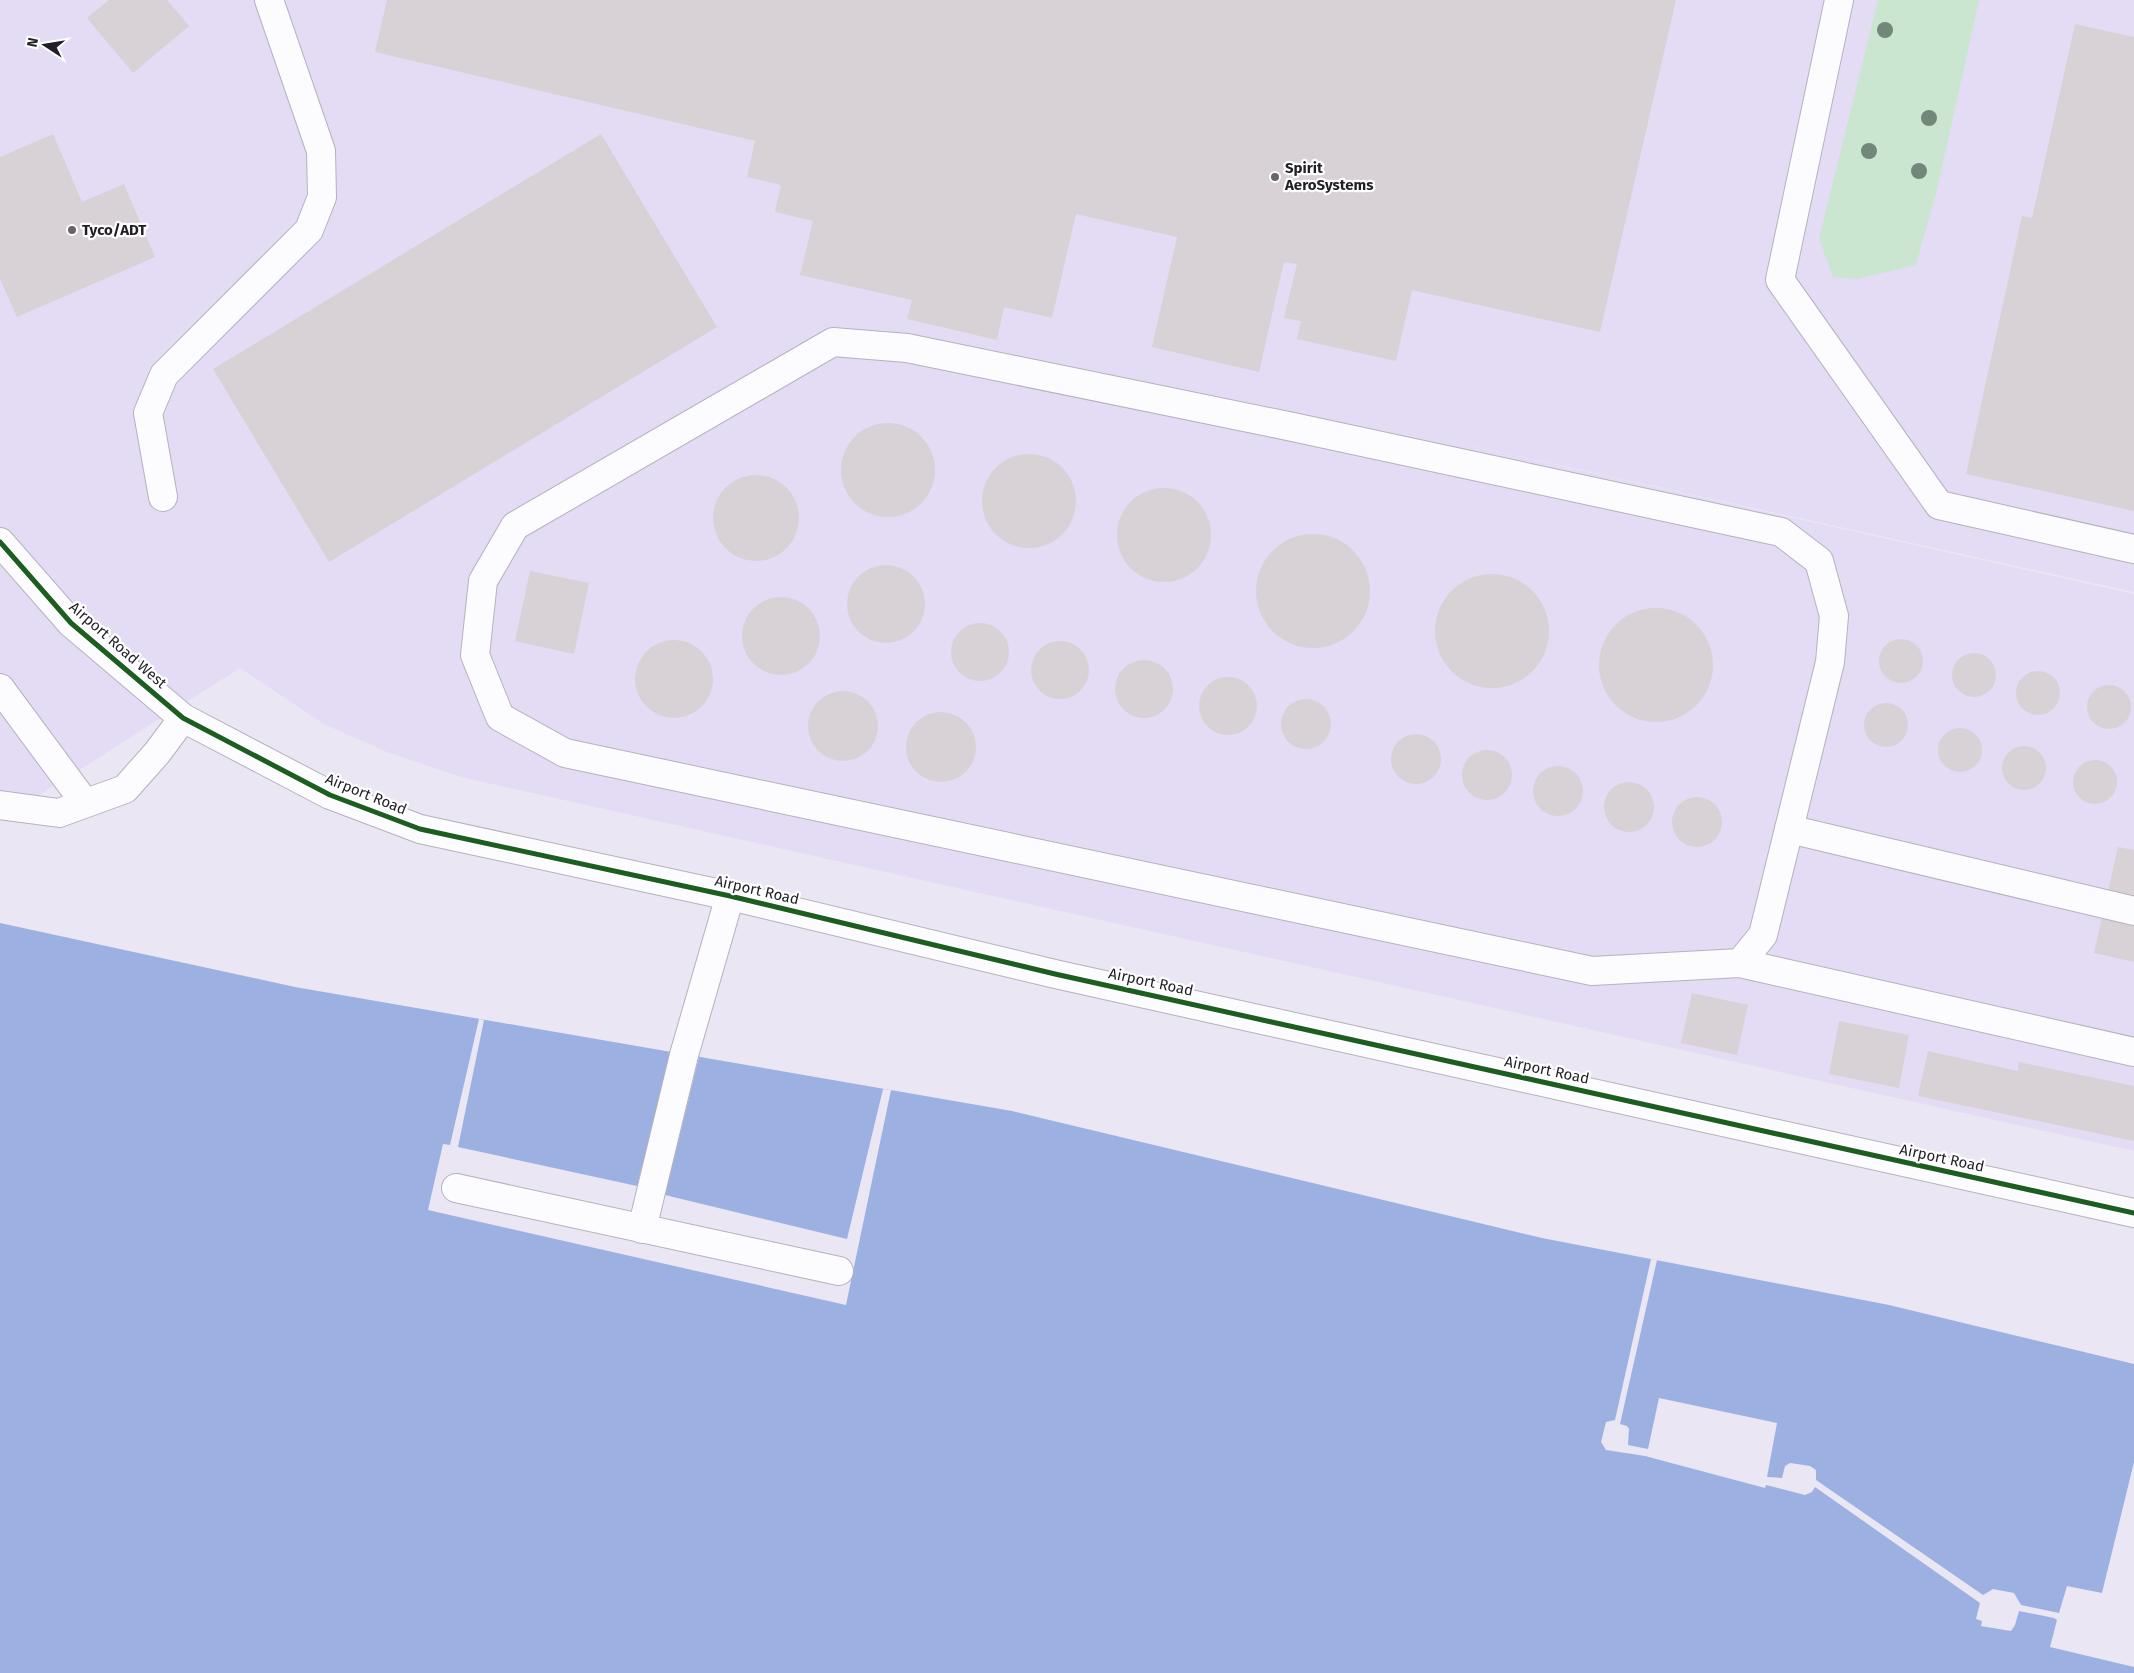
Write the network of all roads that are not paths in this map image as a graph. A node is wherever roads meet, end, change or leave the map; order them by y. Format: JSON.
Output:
{"nodes":[{"id":1,"x":270,"y":0,"type":"edge"},
{"id":2,"x":1839,"y":0,"type":"edge"},
{"id":3,"x":163,"y":496,"type":"dead end"},
{"id":4,"x":0,"y":542,"type":"edge"},
{"id":5,"x":2134,"y":549,"type":"edge"},
{"id":6,"x":0,"y":688,"type":"edge"},
{"id":7,"x":183,"y":718,"type":"junction"},
{"id":8,"x":85,"y":803,"type":"junction"},
{"id":9,"x":0,"y":805,"type":"edge"},
{"id":10,"x":1789,"y":828,"type":"junction"},
{"id":11,"x":730,"y":896,"type":"junction"},
{"id":12,"x":2134,"y":911,"type":"edge"},
{"id":13,"x":1740,"y":963,"type":"junction"},
{"id":14,"x":2134,"y":1052,"type":"edge"},
{"id":15,"x":456,"y":1188,"type":"dead end"},
{"id":16,"x":2134,"y":1213,"type":"edge"},
{"id":17,"x":642,"y":1228,"type":"junction"},
{"id":18,"x":839,"y":1271,"type":"dead end"}],
"edges":[{"from":1,"to":3,"type":"street"},
{"from":2,"to":5,"type":"street"},
{"from":4,"to":7,"type":"street","name":"Airport Road West"},
{"from":6,"to":8,"type":"street"},
{"from":7,"to":8,"type":"street"},
{"from":7,"to":11,"type":"street","name":"Airport Road"},
{"from":8,"to":9,"type":"street"},
{"from":10,"to":12,"type":"street"},
{"from":10,"to":13,"type":"street"},
{"from":10,"to":13,"type":"street"},
{"from":11,"to":16,"type":"street","name":"Airport Road"},
{"from":11,"to":17,"type":"street"},
{"from":13,"to":14,"type":"street"},
{"from":15,"to":17,"type":"street"},
{"from":17,"to":18,"type":"street"}]}
